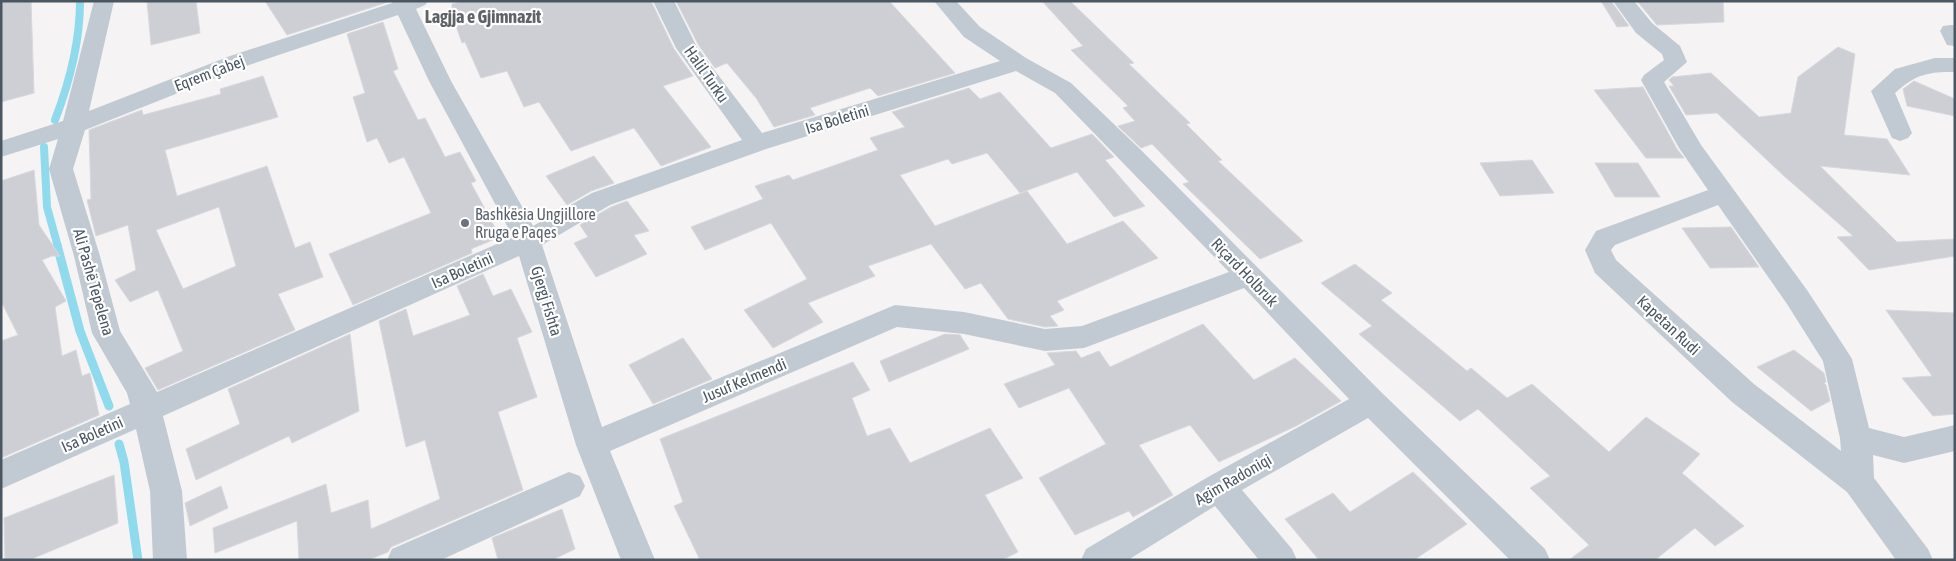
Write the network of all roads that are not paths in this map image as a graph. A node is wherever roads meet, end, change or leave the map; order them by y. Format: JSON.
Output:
{"nodes":[{"id":1,"x":104,"y":1,"type":"edge"},
{"id":2,"x":663,"y":1,"type":"edge"},
{"id":3,"x":944,"y":1,"type":"edge"},
{"id":4,"x":1623,"y":1,"type":"edge"},
{"id":5,"x":408,"y":3,"type":"edge"},
{"id":6,"x":1018,"y":63,"type":"junction"},
{"id":7,"x":1955,"y":65,"type":"edge"},
{"id":8,"x":74,"y":126,"type":"junction"},
{"id":9,"x":1900,"y":133,"type":"dead end"},
{"id":10,"x":757,"y":143,"type":"junction"},
{"id":11,"x":1,"y":149,"type":"edge"},
{"id":12,"x":1724,"y":193,"type":"junction"},
{"id":13,"x":528,"y":241,"type":"junction"},
{"id":14,"x":1248,"y":276,"type":"junction"},
{"id":15,"x":1371,"y":402,"type":"junction"},
{"id":16,"x":145,"y":411,"type":"junction"},
{"id":17,"x":1856,"y":438,"type":"junction"},
{"id":18,"x":1955,"y":438,"type":"edge"},
{"id":19,"x":592,"y":445,"type":"junction"},
{"id":20,"x":1,"y":475,"type":"edge"},
{"id":21,"x":1858,"y":482,"type":"junction"},
{"id":22,"x":570,"y":486,"type":"dead end"},
{"id":23,"x":1219,"y":487,"type":"junction"},
{"id":24,"x":170,"y":560,"type":"edge"},
{"id":25,"x":404,"y":560,"type":"edge"},
{"id":26,"x":638,"y":560,"type":"edge"},
{"id":27,"x":1098,"y":560,"type":"edge"},
{"id":28,"x":1280,"y":560,"type":"edge"},
{"id":29,"x":1532,"y":560,"type":"edge"},
{"id":30,"x":1916,"y":560,"type":"edge"}],
"edges":[{"from":1,"to":8,"type":"street","name":"Ali Pashë Tepelena"},
{"from":2,"to":10,"type":"street","name":"Halil Turku"},
{"from":3,"to":6,"type":"street","name":"Riçard Holbruk"},
{"from":4,"to":12,"type":"street"},
{"from":5,"to":8,"type":"street","name":"Eqrem Çabej"},
{"from":5,"to":13,"type":"street","name":"Gjergj Fishta"},
{"from":6,"to":10,"type":"street","name":"Isa Boletini"},
{"from":6,"to":14,"type":"street","name":"Riçard Holbruk"},
{"from":7,"to":9,"type":"street"},
{"from":8,"to":11,"type":"street","name":"Eqrem Çabej"},
{"from":8,"to":16,"type":"street","name":"Ali Pashë Tepelena"},
{"from":10,"to":13,"type":"street","name":"Isa Boletini"},
{"from":12,"to":17,"type":"street"},
{"from":12,"to":21,"type":"street","name":"Kapetan Rudi"},
{"from":13,"to":16,"type":"street","name":"Isa Boletini"},
{"from":13,"to":19,"type":"street","name":"Gjergj Fishta"},
{"from":14,"to":15,"type":"street","name":"Riçard Holbruk"},
{"from":14,"to":19,"type":"street","name":"Jusuf Kelmendi"},
{"from":15,"to":23,"type":"street","name":"Agim Radoniqi"},
{"from":15,"to":29,"type":"street","name":"Riçard Holbruk"},
{"from":16,"to":20,"type":"street","name":"Isa Boletini"},
{"from":16,"to":24,"type":"street","name":"Ali Pashë Tepelena"},
{"from":17,"to":18,"type":"street"},
{"from":17,"to":21,"type":"street"},
{"from":19,"to":26,"type":"street","name":"Gjergj Fishta"},
{"from":21,"to":30,"type":"street","name":"Kapetan Rudi"},
{"from":22,"to":25,"type":"street"},
{"from":23,"to":27,"type":"street","name":"Agim Radoniqi"},
{"from":23,"to":28,"type":"street"}]}
